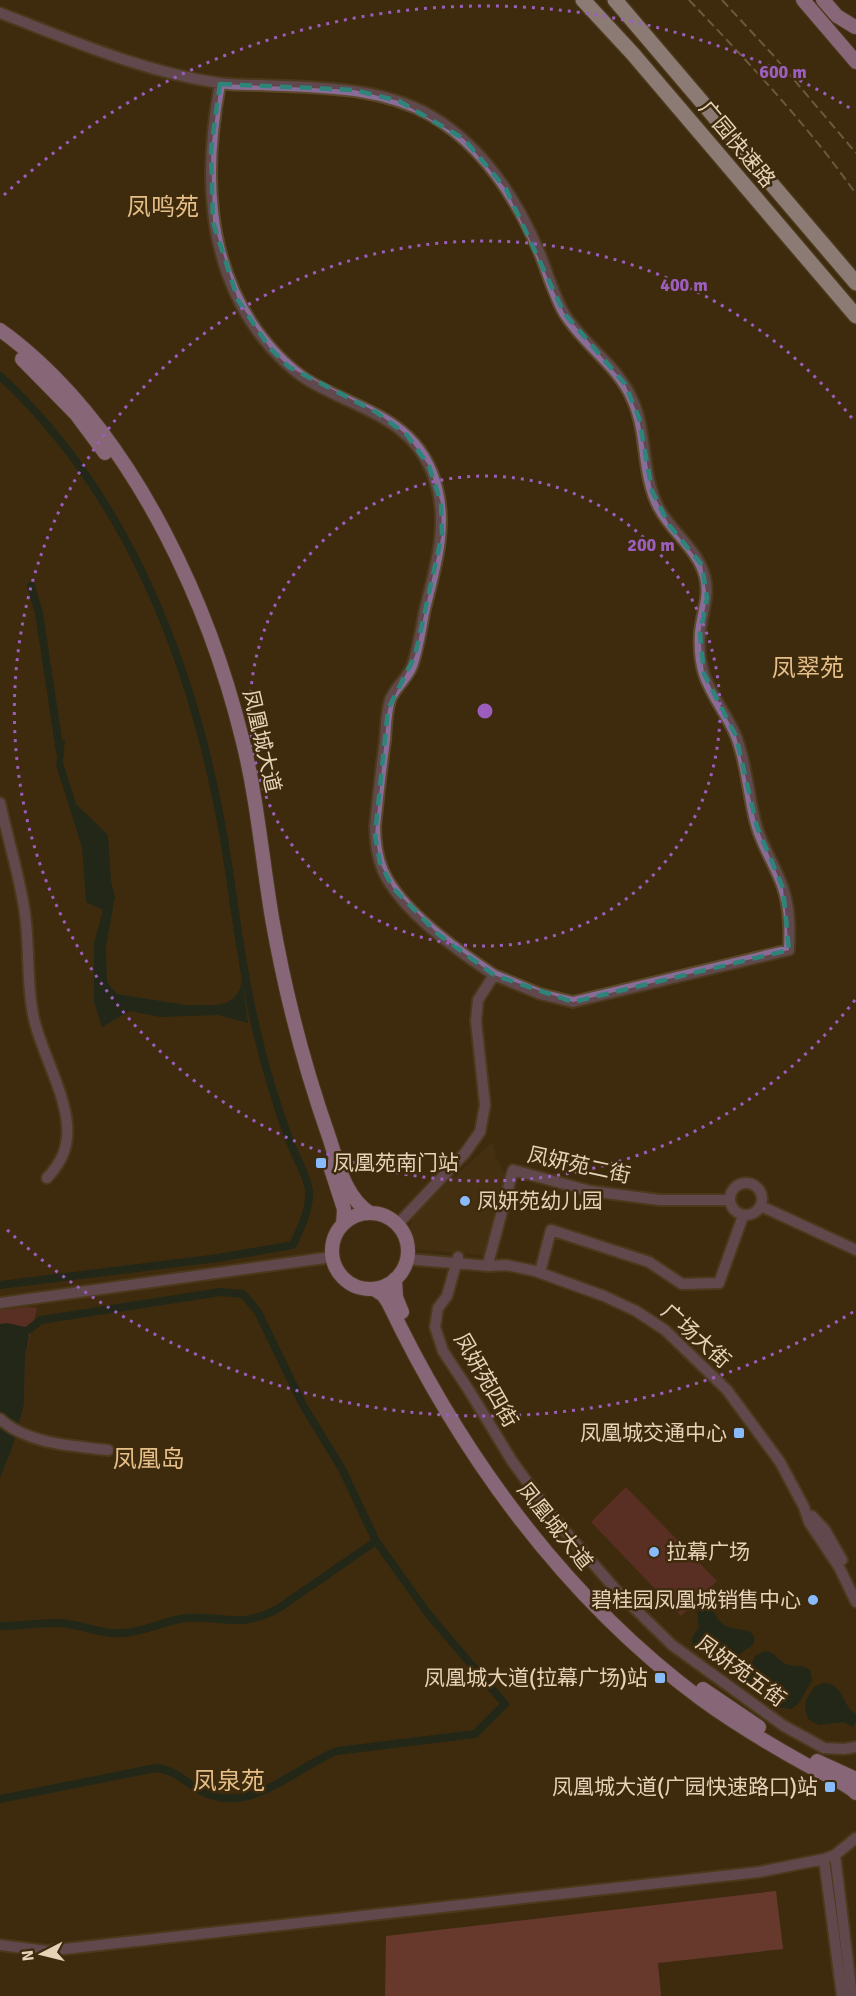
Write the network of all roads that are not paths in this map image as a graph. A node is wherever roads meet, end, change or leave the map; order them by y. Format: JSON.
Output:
{"nodes":[{"id":1,"x":583,"y":0,"type":"edge"},
{"id":2,"x":615,"y":0,"type":"edge"},
{"id":3,"x":823,"y":0,"type":"edge"},
{"id":4,"x":834,"y":0,"type":"edge"},
{"id":5,"x":808,"y":3,"type":"edge"},
{"id":6,"x":0,"y":13,"type":"edge"},
{"id":7,"x":856,"y":27,"type":"edge"},
{"id":8,"x":856,"y":62,"type":"edge"},
{"id":9,"x":220,"y":84,"type":"junction"},
{"id":10,"x":856,"y":283,"type":"edge"},
{"id":11,"x":856,"y":316,"type":"edge"},
{"id":12,"x":0,"y":330,"type":"edge"},
{"id":13,"x":0,"y":340,"type":"edge"},
{"id":14,"x":0,"y":803,"type":"edge"},
{"id":15,"x":494,"y":975,"type":"junction"},
{"id":16,"x":47,"y":1178,"type":"dead end"},
{"id":17,"x":730,"y":1200,"type":"junction"},
{"id":18,"x":761,"y":1206,"type":"junction"},
{"id":19,"x":370,"y":1213,"type":"junction"},
{"id":20,"x":743,"y":1216,"type":"junction"},
{"id":21,"x":343,"y":1224,"type":"junction"},
{"id":22,"x":398,"y":1225,"type":"junction"},
{"id":23,"x":856,"y":1250,"type":"edge"},
{"id":24,"x":407,"y":1256,"type":"junction"},
{"id":25,"x":332,"y":1257,"type":"junction"},
{"id":26,"x":457,"y":1260,"type":"junction"},
{"id":27,"x":489,"y":1260,"type":"junction"},
{"id":28,"x":506,"y":1265,"type":"junction"},
{"id":29,"x":540,"y":1272,"type":"junction"},
{"id":30,"x":396,"y":1279,"type":"junction"},
{"id":31,"x":374,"y":1289,"type":"junction"},
{"id":32,"x":0,"y":1303,"type":"edge"},
{"id":33,"x":0,"y":1419,"type":"edge"},
{"id":34,"x":108,"y":1450,"type":"dead end"},
{"id":35,"x":804,"y":1507,"type":"junction"},
{"id":36,"x":550,"y":1512,"type":"joint"},
{"id":37,"x":856,"y":1586,"type":"edge"},
{"id":38,"x":856,"y":1602,"type":"edge"},
{"id":39,"x":856,"y":1747,"type":"edge"},
{"id":40,"x":856,"y":1779,"type":"edge"},
{"id":41,"x":856,"y":1793,"type":"edge"},
{"id":42,"x":856,"y":1838,"type":"edge"},
{"id":43,"x":829,"y":1857,"type":"junction"},
{"id":44,"x":0,"y":1945,"type":"edge"},
{"id":45,"x":842,"y":1996,"type":"edge"},
{"id":46,"x":852,"y":1996,"type":"edge"}],
"edges":[{"from":1,"to":11,"type":"highway","name":"广园快速路"},
{"from":2,"to":10,"type":"highway","name":"广园快速路"},
{"from":3,"to":7,"type":"main road"},
{"from":4,"to":7,"type":"main road"},
{"from":5,"to":8,"type":"main road"},
{"from":6,"to":9,"type":"street"},
{"from":9,"to":15,"type":"street"},
{"from":9,"to":15,"type":"street"},
{"from":12,"to":19,"type":"main road","name":"凤凰城大道"},
{"from":13,"to":21,"type":"main road","name":"凤凰城大道"},
{"from":14,"to":16,"type":"street"},
{"from":15,"to":22,"type":"street"},
{"from":17,"to":18,"type":"street"},
{"from":17,"to":20,"type":"street"},
{"from":17,"to":27,"type":"street","name":"凤妍苑二街"},
{"from":18,"to":20,"type":"street"},
{"from":18,"to":23,"type":"street"},
{"from":19,"to":21,"type":"main road"},
{"from":19,"to":22,"type":"main road"},
{"from":20,"to":29,"type":"street"},
{"from":21,"to":25,"type":"main road"},
{"from":22,"to":24,"type":"main road"},
{"from":24,"to":26,"type":"street","name":"广场大街"},
{"from":24,"to":30,"type":"main road"},
{"from":25,"to":31,"type":"main road"},
{"from":25,"to":32,"type":"street"},
{"from":26,"to":27,"type":"street","name":"广场大街"},
{"from":26,"to":28,"type":"street","name":"广场大街"},
{"from":26,"to":36,"type":"street","name":"凤妍苑四街"},
{"from":27,"to":28,"type":"street","name":"广场大街"},
{"from":28,"to":29,"type":"street","name":"广场大街"},
{"from":29,"to":35,"type":"street","name":"广场大街"},
{"from":30,"to":31,"type":"main road"},
{"from":30,"to":40,"type":"main road","name":"凤凰城大道"},
{"from":31,"to":41,"type":"main road","name":"凤凰城大道"},
{"from":33,"to":34,"type":"street"},
{"from":35,"to":37,"type":"street","name":"广场大街"},
{"from":35,"to":38,"type":"street","name":"广场大街"},
{"from":36,"to":39,"type":"street","name":"凤妍苑五街"},
{"from":42,"to":43,"type":"street"},
{"from":43,"to":44,"type":"street"},
{"from":43,"to":45,"type":"street"},
{"from":43,"to":46,"type":"street"}]}
